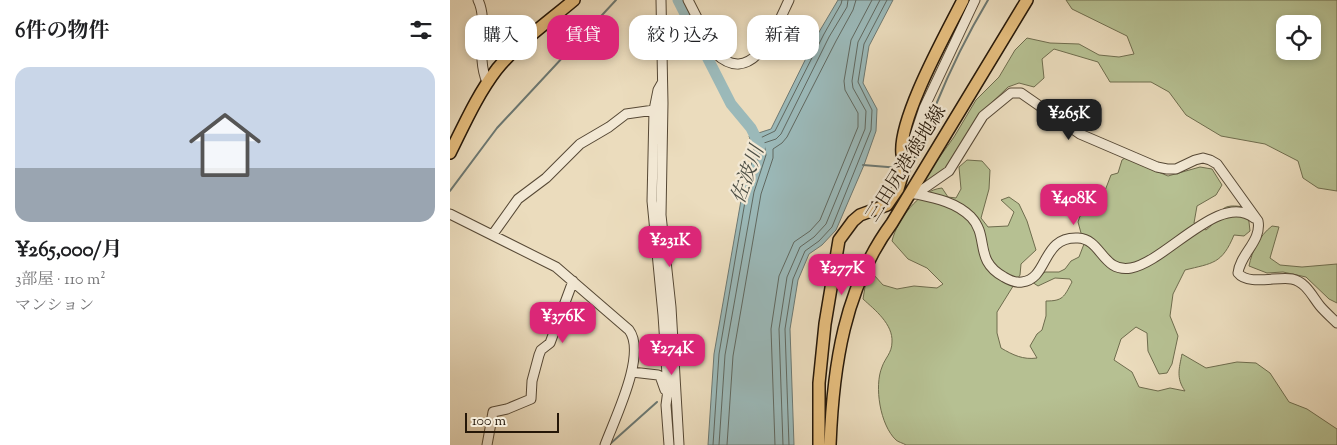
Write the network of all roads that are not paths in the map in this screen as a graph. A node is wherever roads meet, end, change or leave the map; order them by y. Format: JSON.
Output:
{"nodes":[{"id":1,"x":478,"y":0,"type":"edge"},
{"id":2,"x":574,"y":0,"type":"edge"},
{"id":3,"x":661,"y":0,"type":"edge"},
{"id":4,"x":688,"y":0,"type":"edge"},
{"id":5,"x":789,"y":0,"type":"edge"},
{"id":6,"x":963,"y":0,"type":"edge"},
{"id":7,"x":975,"y":0,"type":"edge"},
{"id":8,"x":1027,"y":0,"type":"edge"},
{"id":9,"x":487,"y":82,"type":"junction"},
{"id":10,"x":663,"y":82,"type":"junction"},
{"id":11,"x":654,"y":110,"type":"junction"},
{"id":12,"x":450,"y":153,"type":"edge"},
{"id":13,"x":907,"y":158,"type":"junction"},
{"id":14,"x":901,"y":177,"type":"junction"},
{"id":15,"x":917,"y":182,"type":"junction"},
{"id":16,"x":913,"y":194,"type":"junction"},
{"id":17,"x":450,"y":214,"type":"edge"},
{"id":18,"x":1258,"y":221,"type":"junction"},
{"id":19,"x":493,"y":234,"type":"junction"},
{"id":20,"x":572,"y":281,"type":"junction"},
{"id":21,"x":1337,"y":323,"type":"edge"},
{"id":22,"x":632,"y":372,"type":"junction"},
{"id":23,"x":666,"y":396,"type":"junction"},
{"id":24,"x":678,"y":429,"type":"junction"},
{"id":25,"x":487,"y":445,"type":"edge"},
{"id":26,"x":605,"y":445,"type":"edge"},
{"id":27,"x":669,"y":445,"type":"edge"},
{"id":28,"x":679,"y":445,"type":"edge"},
{"id":29,"x":819,"y":445,"type":"edge"},
{"id":30,"x":830,"y":445,"type":"edge"}],
"edges":[{"from":1,"to":9,"type":"street"},
{"from":2,"to":9,"type":"main road"},
{"from":3,"to":10,"type":"street"},
{"from":4,"to":5,"type":"street"},
{"from":6,"to":13,"type":"main road"},
{"from":7,"to":13,"type":"street"},
{"from":8,"to":15,"type":"main road","name":"三田尻港徳地線"},
{"from":9,"to":12,"type":"main road"},
{"from":10,"to":11,"type":"street"},
{"from":10,"to":24,"type":"street"},
{"from":11,"to":19,"type":"street"},
{"from":11,"to":23,"type":"street"},
{"from":13,"to":14,"type":"main road"},
{"from":14,"to":15,"type":"street"},
{"from":14,"to":29,"type":"main road"},
{"from":15,"to":16,"type":"main road","name":"三田尻港徳地線"},
{"from":16,"to":18,"type":"street"},
{"from":16,"to":18,"type":"street"},
{"from":16,"to":30,"type":"main road","name":"三田尻港徳地線"},
{"from":17,"to":19,"type":"street"},
{"from":18,"to":21,"type":"street"},
{"from":19,"to":20,"type":"street"},
{"from":20,"to":22,"type":"street"},
{"from":20,"to":25,"type":"street"},
{"from":22,"to":23,"type":"street"},
{"from":22,"to":26,"type":"street"},
{"from":23,"to":24,"type":"street"},
{"from":23,"to":27,"type":"street"},
{"from":24,"to":28,"type":"street"}]}
